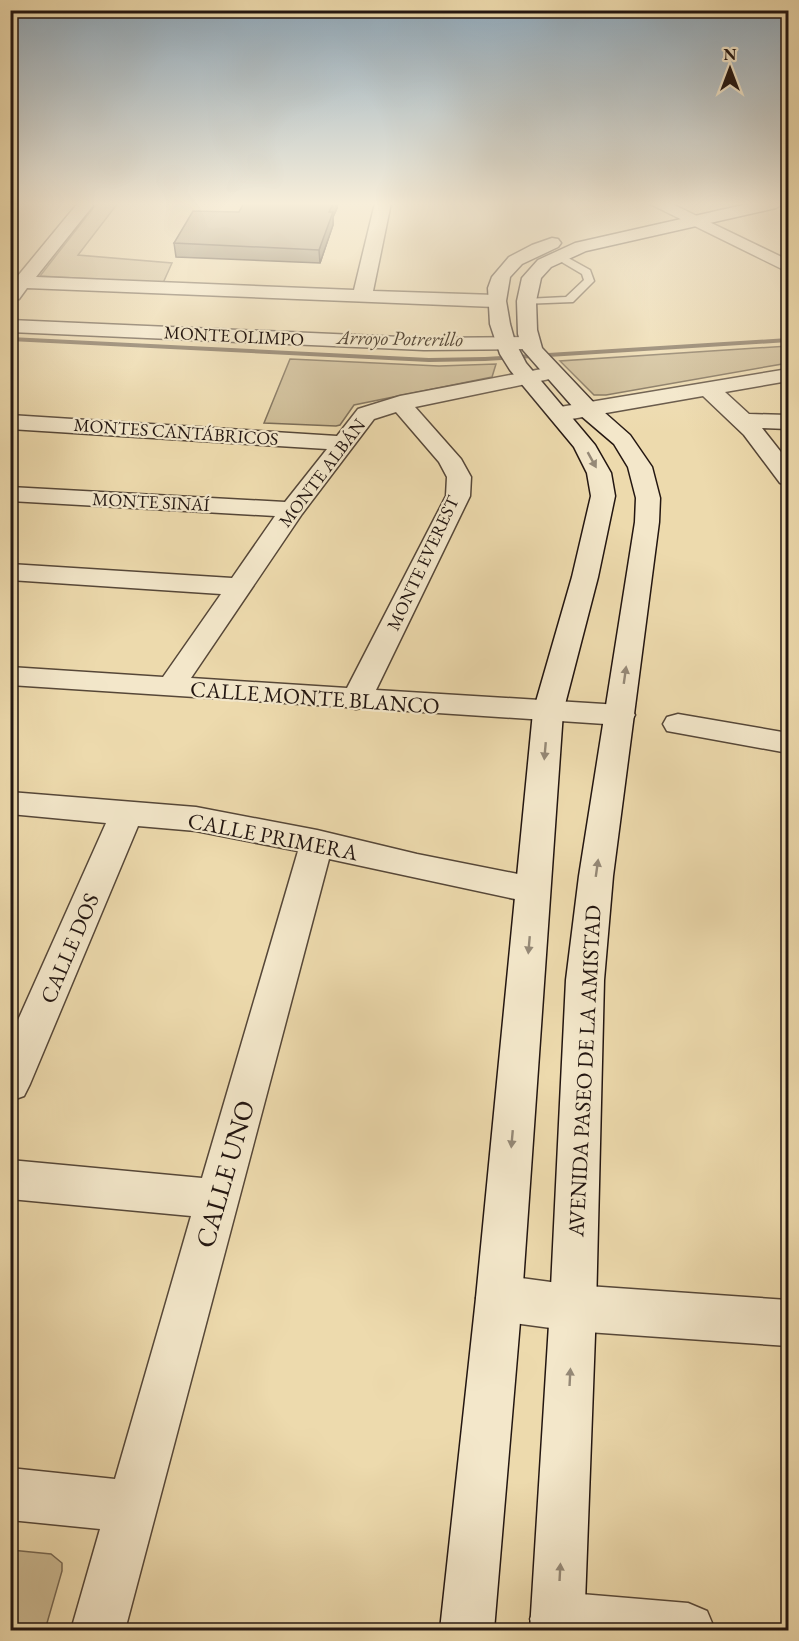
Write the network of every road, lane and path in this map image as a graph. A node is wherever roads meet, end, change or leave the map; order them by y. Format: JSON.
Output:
{"nodes":[{"id":1,"x":366,"y":280,"type":"edge"},
{"id":2,"x":499,"y":280,"type":"edge"},
{"id":3,"x":530,"y":280,"type":"edge"},
{"id":4,"x":589,"y":280,"type":"edge"},
{"id":5,"x":16,"y":282,"type":"edge"},
{"id":6,"x":10,"y":297,"type":"edge"},
{"id":7,"x":362,"y":297,"type":"junction"},
{"id":8,"x":495,"y":301,"type":"junction"},
{"id":9,"x":525,"y":302,"type":"junction"},
{"id":10,"x":10,"y":326,"type":"edge"},
{"id":11,"x":526,"y":358,"type":"junction"},
{"id":12,"x":789,"y":375,"type":"edge"},
{"id":13,"x":709,"y":390,"type":"junction"},
{"id":14,"x":400,"y":403,"type":"junction"},
{"id":15,"x":574,"y":412,"type":"junction"},
{"id":16,"x":746,"y":421,"type":"junction"},
{"id":17,"x":10,"y":422,"type":"edge"},
{"id":18,"x":789,"y":422,"type":"edge"},
{"id":19,"x":341,"y":443,"type":"junction"},
{"id":20,"x":789,"y":478,"type":"edge"},
{"id":21,"x":10,"y":494,"type":"edge"},
{"id":22,"x":292,"y":510,"type":"junction"},
{"id":23,"x":10,"y":572,"type":"edge"},
{"id":24,"x":240,"y":587,"type":"junction"},
{"id":25,"x":10,"y":676,"type":"edge"},
{"id":26,"x":170,"y":688,"type":"junction"},
{"id":27,"x":357,"y":700,"type":"junction"},
{"id":28,"x":548,"y":712,"type":"junction"},
{"id":29,"x":620,"y":715,"type":"junction"},
{"id":30,"x":678,"y":724,"type":"dead end"},
{"id":31,"x":789,"y":743,"type":"edge"},
{"id":32,"x":10,"y":803,"type":"edge"},
{"id":33,"x":127,"y":813,"type":"junction"},
{"id":34,"x":317,"y":842,"type":"junction"},
{"id":35,"x":533,"y":890,"type":"junction"},
{"id":36,"x":10,"y":1083,"type":"edge"},
{"id":37,"x":10,"y":1179,"type":"edge"},
{"id":38,"x":218,"y":1199,"type":"junction"},
{"id":39,"x":499,"y":1299,"type":"junction"},
{"id":40,"x":573,"y":1308,"type":"junction"},
{"id":41,"x":789,"y":1323,"type":"edge"},
{"id":42,"x":10,"y":1494,"type":"edge"},
{"id":43,"x":132,"y":1506,"type":"junction"},
{"id":44,"x":557,"y":1625,"type":"edge"},
{"id":45,"x":98,"y":1630,"type":"edge"},
{"id":46,"x":467,"y":1630,"type":"edge"},
{"id":47,"x":688,"y":1630,"type":"edge"}],
"edges":[{"from":1,"to":7,"type":"street"},
{"from":2,"to":8,"type":"street"},
{"from":3,"to":9,"type":"street"},
{"from":4,"to":9,"type":"lane"},
{"from":5,"to":6,"type":"street"},
{"from":5,"to":7,"type":"street"},
{"from":7,"to":8,"type":"street"},
{"from":8,"to":11,"type":"street"},
{"from":9,"to":11,"type":"street"},
{"from":10,"to":11,"type":"street","name":"MONTE OLIMPO"},
{"from":11,"to":14,"type":"street","name":"MONTE ALBÁN"},
{"from":11,"to":15,"type":"street","name":"AVENIDA PASEO DE LA AMISTAD"},
{"from":12,"to":13,"type":"street"},
{"from":13,"to":15,"type":"street"},
{"from":13,"to":16,"type":"street"},
{"from":14,"to":19,"type":"street","name":"MONTE ALBÁN"},
{"from":14,"to":27,"type":"street","name":"MONTE EVEREST"},
{"from":15,"to":28,"type":"street","name":"AVENIDA PASEO DE LA AMISTAD","one_way":true},
{"from":29,"to":15,"type":"street","name":"AVENIDA PASEO DE LA AMISTAD","one_way":true},
{"from":16,"to":18,"type":"street"},
{"from":16,"to":20,"type":"street"},
{"from":17,"to":19,"type":"street","name":"MONTES CANTÁBRICOS"},
{"from":19,"to":22,"type":"street","name":"MONTE ALBÁN"},
{"from":21,"to":22,"type":"street","name":"MONTE SINAÍ"},
{"from":22,"to":24,"type":"street","name":"MONTE ALBÁN"},
{"from":23,"to":24,"type":"street"},
{"from":24,"to":26,"type":"street","name":"MONTE ALBÁN"},
{"from":25,"to":26,"type":"street","name":"CALLE MONTE BLANCO"},
{"from":26,"to":27,"type":"street","name":"CALLE MONTE BLANCO"},
{"from":27,"to":28,"type":"street","name":"CALLE MONTE BLANCO"},
{"from":28,"to":29,"type":"street","name":"CALLE MONTE BLANCO"},
{"from":28,"to":35,"type":"street","name":"AVENIDA PASEO DE LA AMISTAD","one_way":true},
{"from":40,"to":29,"type":"street","name":"AVENIDA PASEO DE LA AMISTAD","one_way":true},
{"from":30,"to":31,"type":"street"},
{"from":32,"to":33,"type":"street","name":"CALLE PRIMERA"},
{"from":33,"to":34,"type":"street","name":"CALLE PRIMERA"},
{"from":33,"to":36,"type":"street","name":"CALLE DOS"},
{"from":34,"to":35,"type":"street","name":"CALLE PRIMERA"},
{"from":34,"to":38,"type":"street","name":"CALLE UNO"},
{"from":35,"to":39,"type":"street","name":"AVENIDA PASEO DE LA AMISTAD","one_way":true},
{"from":37,"to":38,"type":"street"},
{"from":38,"to":43,"type":"street","name":"CALLE UNO"},
{"from":39,"to":40,"type":"street"},
{"from":39,"to":46,"type":"street","name":"AVENIDA PASEO DE LA AMISTAD"},
{"from":40,"to":41,"type":"street"},
{"from":44,"to":40,"type":"street","name":"AVENIDA PASEO DE LA AMISTAD","one_way":true},
{"from":42,"to":43,"type":"street"},
{"from":43,"to":45,"type":"street","name":"CALLE UNO"},
{"from":44,"to":47,"type":"street"}]}
